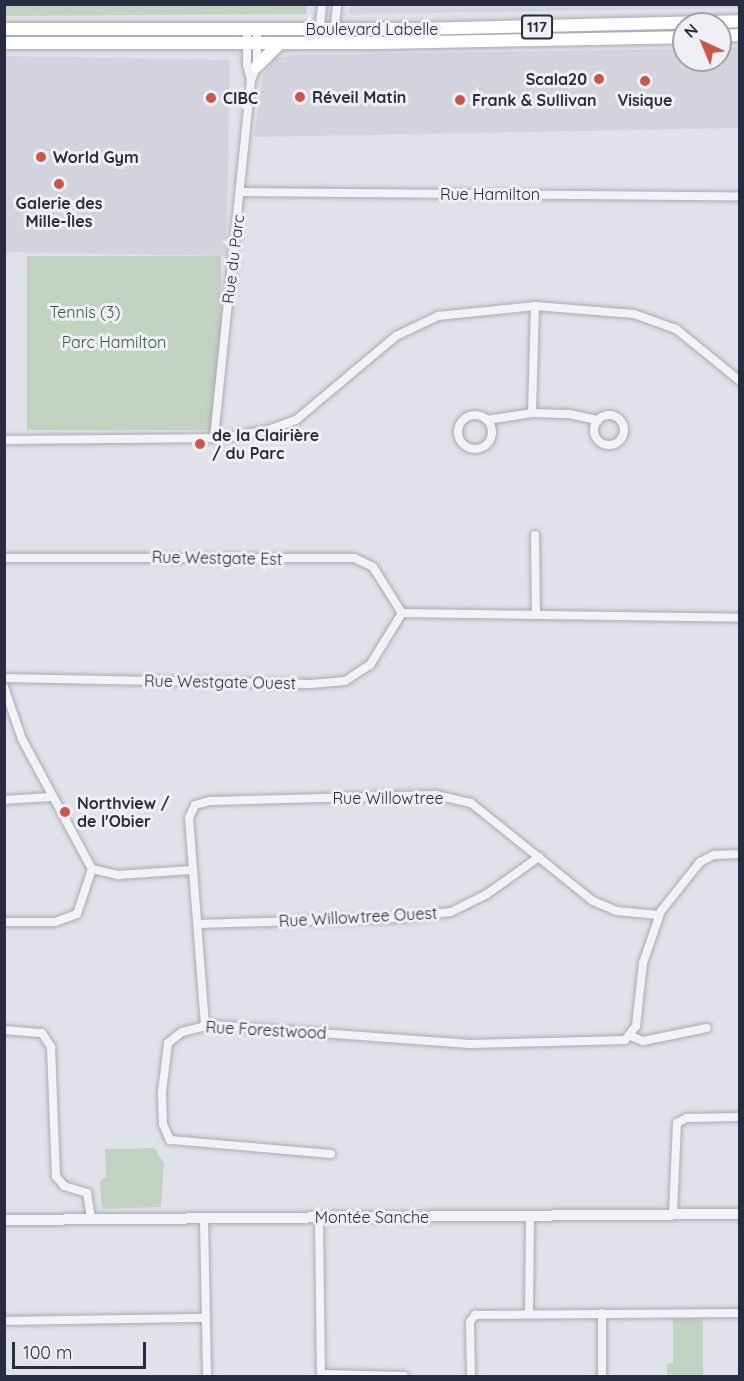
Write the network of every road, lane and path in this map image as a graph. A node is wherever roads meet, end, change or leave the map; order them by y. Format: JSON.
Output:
{"nodes":[{"id":1,"x":322,"y":4,"type":"edge"},
{"id":2,"x":337,"y":4,"type":"edge"},
{"id":3,"x":740,"y":21,"type":"edge"},
{"id":4,"x":4,"y":29,"type":"edge"},
{"id":5,"x":252,"y":29,"type":"junction"},
{"id":6,"x":319,"y":29,"type":"junction"},
{"id":7,"x":334,"y":29,"type":"junction"},
{"id":8,"x":672,"y":37,"type":"edge"},
{"id":9,"x":4,"y":44,"type":"edge"},
{"id":10,"x":252,"y":44,"type":"junction"},
{"id":11,"x":279,"y":44,"type":"junction"},
{"id":12,"x":319,"y":44,"type":"junction"},
{"id":13,"x":334,"y":44,"type":"junction"},
{"id":14,"x":257,"y":66,"type":"junction"},
{"id":15,"x":252,"y":80,"type":"junction"},
{"id":16,"x":241,"y":192,"type":"junction"},
{"id":17,"x":740,"y":196,"type":"edge"},
{"id":18,"x":535,"y":306,"type":"junction"},
{"id":19,"x":740,"y":381,"type":"edge"},
{"id":20,"x":532,"y":413,"type":"junction"},
{"id":21,"x":488,"y":420,"type":"junction"},
{"id":22,"x":598,"y":420,"type":"dead end"},
{"id":23,"x":214,"y":438,"type":"junction"},
{"id":24,"x":4,"y":440,"type":"edge"},
{"id":25,"x":535,"y":535,"type":"dead end"},
{"id":26,"x":4,"y":558,"type":"edge"},
{"id":27,"x":402,"y":613,"type":"junction"},
{"id":28,"x":536,"y":615,"type":"junction"},
{"id":29,"x":740,"y":618,"type":"edge"},
{"id":30,"x":4,"y":678,"type":"edge"},
{"id":31,"x":4,"y":687,"type":"edge"},
{"id":32,"x":50,"y":797,"type":"junction"},
{"id":33,"x":4,"y":800,"type":"edge"},
{"id":34,"x":740,"y":854,"type":"edge"},
{"id":35,"x":539,"y":857,"type":"junction"},
{"id":36,"x":92,"y":869,"type":"junction"},
{"id":37,"x":191,"y":870,"type":"junction"},
{"id":38,"x":658,"y":915,"type":"junction"},
{"id":39,"x":4,"y":922,"type":"edge"},
{"id":40,"x":198,"y":924,"type":"junction"},
{"id":41,"x":205,"y":1025,"type":"junction"},
{"id":42,"x":707,"y":1028,"type":"dead end"},
{"id":43,"x":4,"y":1030,"type":"edge"},
{"id":44,"x":631,"y":1036,"type":"junction"},
{"id":45,"x":740,"y":1117,"type":"edge"},
{"id":46,"x":331,"y":1154,"type":"dead end"},
{"id":47,"x":673,"y":1214,"type":"junction"},
{"id":48,"x":740,"y":1214,"type":"edge"},
{"id":49,"x":530,"y":1215,"type":"junction"},
{"id":50,"x":319,"y":1217,"type":"junction"},
{"id":51,"x":204,"y":1218,"type":"junction"},
{"id":52,"x":91,"y":1219,"type":"junction"},
{"id":53,"x":4,"y":1220,"type":"edge"},
{"id":54,"x":602,"y":1313,"type":"junction"},
{"id":55,"x":740,"y":1313,"type":"edge"},
{"id":56,"x":529,"y":1314,"type":"junction"},
{"id":57,"x":206,"y":1318,"type":"junction"},
{"id":58,"x":4,"y":1321,"type":"edge"},
{"id":59,"x":321,"y":1376,"type":"edge"},
{"id":60,"x":207,"y":1377,"type":"edge"},
{"id":61,"x":404,"y":1377,"type":"edge"},
{"id":62,"x":471,"y":1377,"type":"edge"},
{"id":63,"x":602,"y":1377,"type":"edge"}],
"edges":[{"from":1,"to":6,"type":"street"},
{"from":2,"to":7,"type":"street"},
{"from":3,"to":7,"type":"main road","name":"Boulevard Labelle","number":"117"},
{"from":4,"to":5,"type":"main road","name":"Boulevard Labelle","number":"117"},
{"from":5,"to":6,"type":"main road","name":"Boulevard Labelle","number":"117"},
{"from":5,"to":10,"type":"street","name":"Rue du Parc"},
{"from":6,"to":7,"type":"main road","name":"Boulevard Labelle","number":"117"},
{"from":6,"to":12,"type":"street"},
{"from":7,"to":13,"type":"street"},
{"from":8,"to":13,"type":"main road","name":"Boulevard Labelle","number":"117"},
{"from":9,"to":10,"type":"main road","name":"Boulevard Labelle","number":"117"},
{"from":10,"to":11,"type":"main road","name":"Boulevard Labelle","number":"117"},
{"from":10,"to":14,"type":"street","name":"Rue du Parc"},
{"from":10,"to":15,"type":"street","name":"Rue du Parc"},
{"from":11,"to":12,"type":"main road","name":"Boulevard Labelle","number":"117"},
{"from":11,"to":14,"type":"main road"},
{"from":12,"to":13,"type":"main road","name":"Boulevard Labelle","number":"117"},
{"from":14,"to":15,"type":"street","name":"Rue du Parc"},
{"from":15,"to":16,"type":"street","name":"Rue du Parc"},
{"from":16,"to":17,"type":"street","name":"Rue Hamilton"},
{"from":16,"to":23,"type":"street","name":"Rue du Parc"},
{"from":18,"to":19,"type":"street"},
{"from":18,"to":20,"type":"street"},
{"from":18,"to":23,"type":"street"},
{"from":20,"to":21,"type":"street"},
{"from":20,"to":22,"type":"street"},
{"from":21,"to":21,"type":"street"},
{"from":23,"to":24,"type":"street"},
{"from":25,"to":28,"type":"street"},
{"from":26,"to":27,"type":"street","name":"Rue Westgate Est"},
{"from":27,"to":28,"type":"street"},
{"from":27,"to":30,"type":"street","name":"Rue Westgate Ouest"},
{"from":28,"to":29,"type":"street"},
{"from":31,"to":32,"type":"street"},
{"from":32,"to":33,"type":"street"},
{"from":32,"to":36,"type":"street"},
{"from":34,"to":38,"type":"street"},
{"from":35,"to":37,"type":"street","name":"Rue Willowtree"},
{"from":35,"to":38,"type":"street","name":"Rue Willowtree"},
{"from":35,"to":40,"type":"street","name":"Rue Willowtree Ouest"},
{"from":36,"to":37,"type":"street"},
{"from":36,"to":39,"type":"street"},
{"from":37,"to":40,"type":"street","name":"Rue Willowtree"},
{"from":38,"to":44,"type":"street"},
{"from":40,"to":41,"type":"street","name":"Rue Willowtree"},
{"from":41,"to":44,"type":"street","name":"Rue Forestwood"},
{"from":41,"to":46,"type":"street","name":"Rue Forestwood"},
{"from":42,"to":44,"type":"street","name":"Rue Forestwood"},
{"from":43,"to":52,"type":"street"},
{"from":45,"to":47,"type":"street"},
{"from":47,"to":48,"type":"street","name":"Montée Sanche"},
{"from":47,"to":49,"type":"street","name":"Montée Sanche"},
{"from":49,"to":50,"type":"street","name":"Montée Sanche"},
{"from":49,"to":56,"type":"street"},
{"from":50,"to":51,"type":"street","name":"Montée Sanche"},
{"from":50,"to":59,"type":"street"},
{"from":51,"to":52,"type":"street","name":"Montée Sanche"},
{"from":51,"to":57,"type":"street"},
{"from":52,"to":53,"type":"street","name":"Montée Sanche"},
{"from":54,"to":55,"type":"street"},
{"from":54,"to":56,"type":"street"},
{"from":54,"to":63,"type":"street"},
{"from":56,"to":62,"type":"street"},
{"from":57,"to":58,"type":"street"},
{"from":57,"to":60,"type":"street"},
{"from":59,"to":61,"type":"street"}]}
